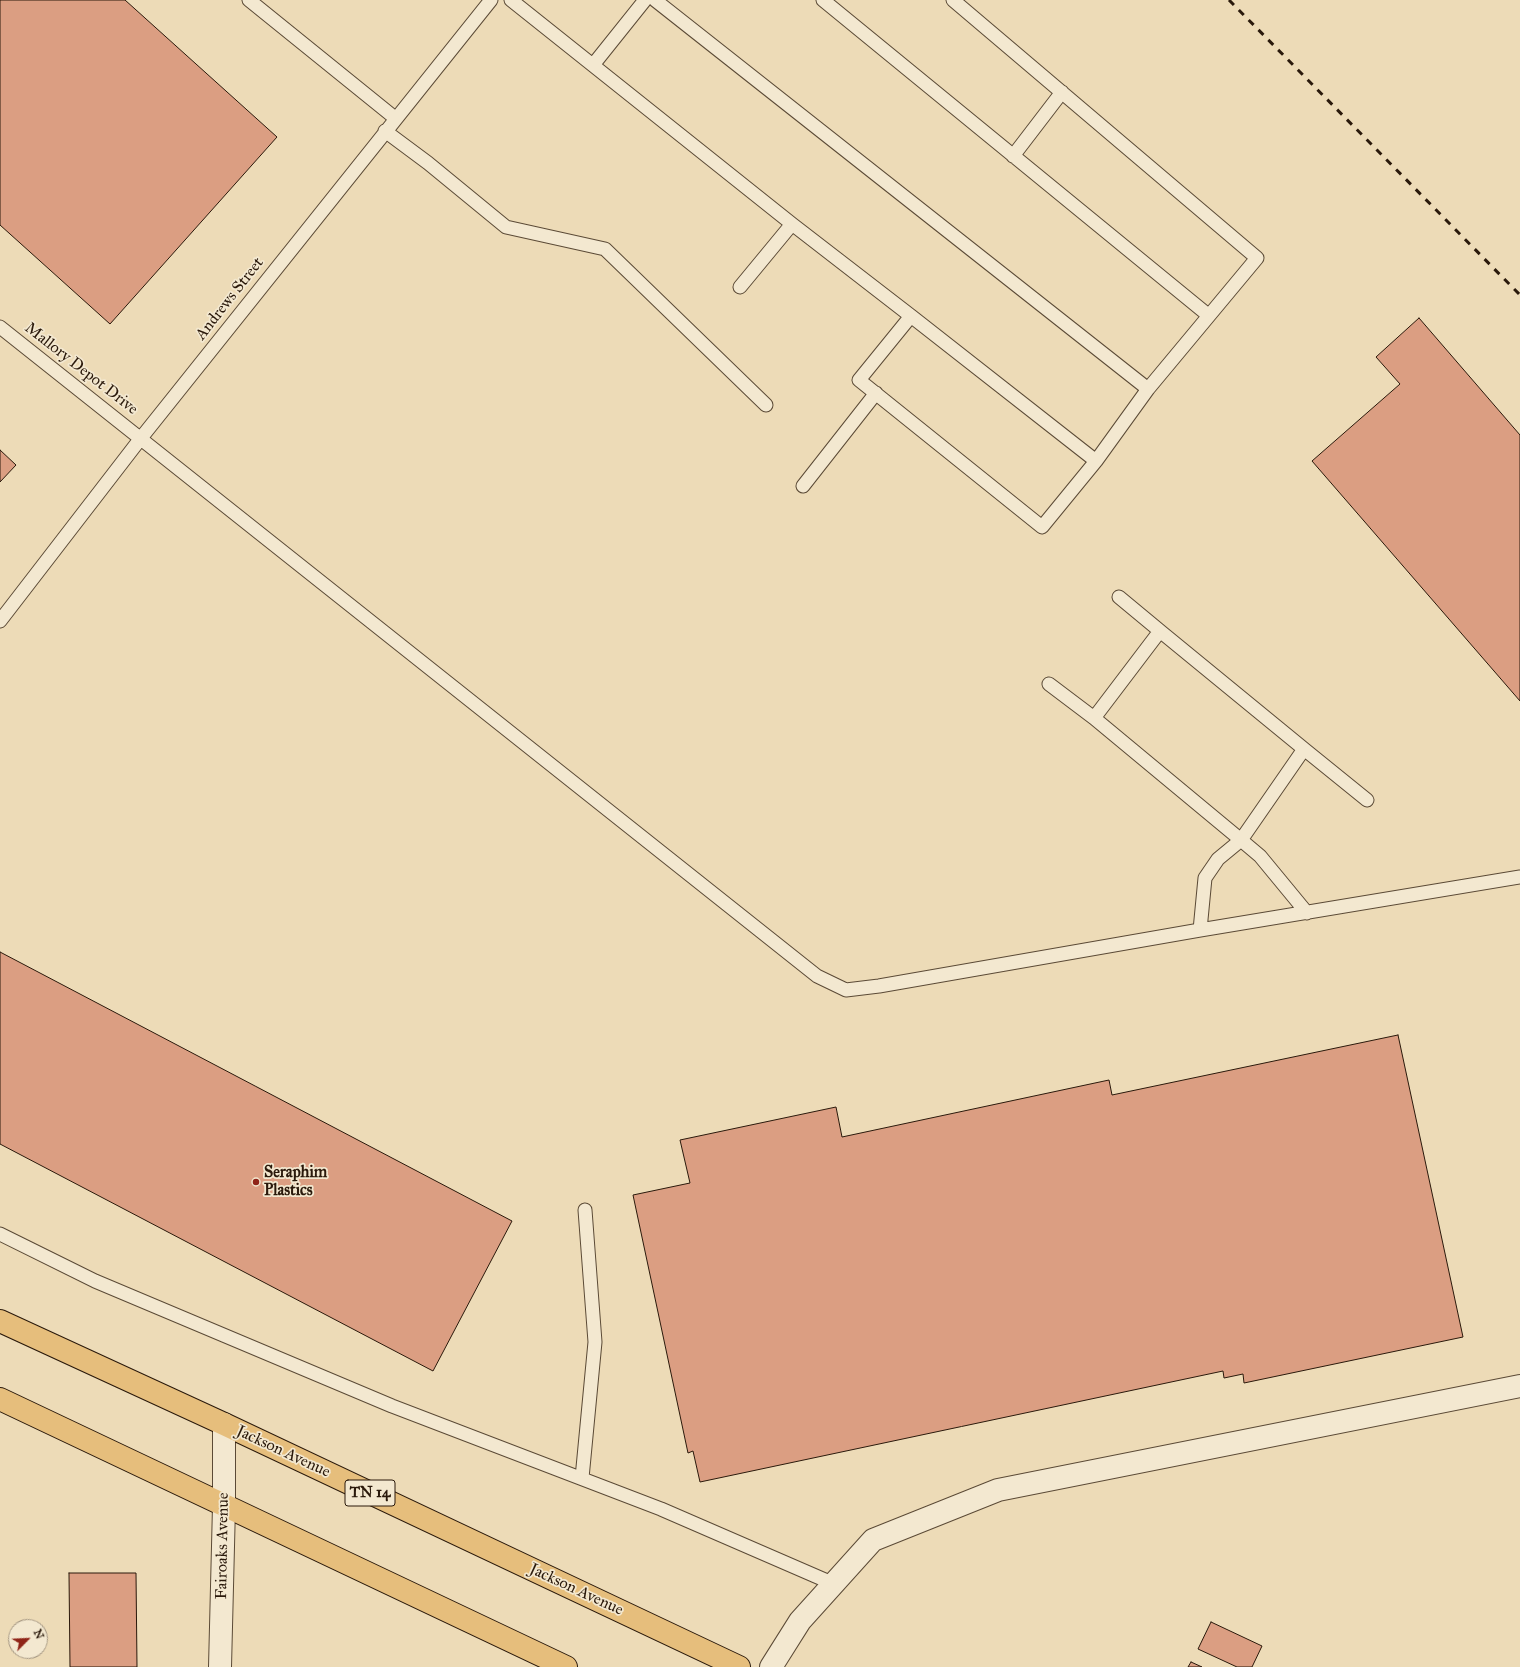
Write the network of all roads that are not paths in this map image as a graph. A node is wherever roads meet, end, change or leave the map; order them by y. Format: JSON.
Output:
{"nodes":[{"id":1,"x":249,"y":0,"type":"edge"},
{"id":2,"x":491,"y":0,"type":"edge"},
{"id":3,"x":511,"y":0,"type":"edge"},
{"id":4,"x":645,"y":0,"type":"edge"},
{"id":5,"x":655,"y":0,"type":"edge"},
{"id":6,"x":823,"y":0,"type":"edge"},
{"id":7,"x":953,"y":0,"type":"edge"},
{"id":8,"x":593,"y":65,"type":"junction"},
{"id":9,"x":1062,"y":92,"type":"junction"},
{"id":10,"x":396,"y":118,"type":"junction"},
{"id":11,"x":385,"y":131,"type":"junction"},
{"id":12,"x":1013,"y":156,"type":"junction"},
{"id":13,"x":792,"y":224,"type":"junction"},
{"id":14,"x":740,"y":287,"type":"dead end"},
{"id":15,"x":1208,"y":315,"type":"junction"},
{"id":16,"x":911,"y":316,"type":"junction"},
{"id":17,"x":0,"y":327,"type":"edge"},
{"id":18,"x":1148,"y":389,"type":"junction"},
{"id":19,"x":876,"y":393,"type":"junction"},
{"id":20,"x":766,"y":405,"type":"dead end"},
{"id":21,"x":141,"y":438,"type":"junction"},
{"id":22,"x":1096,"y":461,"type":"junction"},
{"id":23,"x":803,"y":486,"type":"dead end"},
{"id":24,"x":1119,"y":597,"type":"dead end"},
{"id":25,"x":0,"y":621,"type":"edge"},
{"id":26,"x":1160,"y":631,"type":"junction"},
{"id":27,"x":1050,"y":684,"type":"dead end"},
{"id":28,"x":1094,"y":718,"type":"junction"},
{"id":29,"x":1304,"y":749,"type":"junction"},
{"id":30,"x":1367,"y":800,"type":"dead end"},
{"id":31,"x":1241,"y":840,"type":"junction"},
{"id":32,"x":1520,"y":877,"type":"edge"},
{"id":33,"x":1307,"y":913,"type":"junction"},
{"id":34,"x":1200,"y":930,"type":"junction"},
{"id":35,"x":585,"y":1210,"type":"dead end"},
{"id":36,"x":0,"y":1234,"type":"edge"},
{"id":37,"x":0,"y":1321,"type":"edge"},
{"id":38,"x":1520,"y":1386,"type":"edge"},
{"id":39,"x":0,"y":1399,"type":"edge"},
{"id":40,"x":224,"y":1424,"type":"junction"},
{"id":41,"x":582,"y":1478,"type":"junction"},
{"id":42,"x":224,"y":1506,"type":"junction"},
{"id":43,"x":834,"y":1584,"type":"junction"},
{"id":44,"x":220,"y":1667,"type":"edge"},
{"id":45,"x":566,"y":1667,"type":"edge"},
{"id":46,"x":739,"y":1667,"type":"edge"},
{"id":47,"x":771,"y":1667,"type":"edge"}],
"edges":[{"from":1,"to":10,"type":"lane"},
{"from":2,"to":10,"type":"lane","name":"Andrews Street"},
{"from":3,"to":8,"type":"lane"},
{"from":4,"to":8,"type":"lane"},
{"from":5,"to":18,"type":"lane"},
{"from":6,"to":12,"type":"lane"},
{"from":7,"to":9,"type":"lane"},
{"from":8,"to":13,"type":"lane"},
{"from":9,"to":12,"type":"lane"},
{"from":9,"to":15,"type":"lane"},
{"from":10,"to":11,"type":"lane","name":"Andrews Street"},
{"from":11,"to":20,"type":"lane"},
{"from":11,"to":21,"type":"lane","name":"Andrews Street"},
{"from":12,"to":15,"type":"lane"},
{"from":13,"to":14,"type":"lane"},
{"from":13,"to":16,"type":"lane"},
{"from":15,"to":18,"type":"lane"},
{"from":16,"to":19,"type":"lane"},
{"from":16,"to":22,"type":"lane"},
{"from":17,"to":21,"type":"lane","name":"Mallory Depot Drive"},
{"from":18,"to":22,"type":"lane"},
{"from":19,"to":22,"type":"lane"},
{"from":19,"to":23,"type":"lane"},
{"from":21,"to":25,"type":"lane","name":"Andrews Street"},
{"from":21,"to":34,"type":"lane","name":"Mallory Depot Drive"},
{"from":24,"to":26,"type":"lane"},
{"from":26,"to":28,"type":"lane"},
{"from":26,"to":29,"type":"lane"},
{"from":27,"to":28,"type":"lane"},
{"from":28,"to":31,"type":"lane"},
{"from":29,"to":30,"type":"lane"},
{"from":29,"to":31,"type":"lane"},
{"from":31,"to":33,"type":"lane"},
{"from":31,"to":34,"type":"lane"},
{"from":32,"to":33,"type":"lane","name":"Mallory Depot Drive"},
{"from":33,"to":34,"type":"lane","name":"Mallory Depot Drive"},
{"from":35,"to":41,"type":"lane"},
{"from":36,"to":41,"type":"lane"},
{"from":37,"to":40,"type":"main road","name":"Jackson Avenue","number":"TN 14"},
{"from":38,"to":43,"type":"street"},
{"from":39,"to":42,"type":"main road"},
{"from":40,"to":42,"type":"street","name":"Fairoaks Avenue"},
{"from":40,"to":46,"type":"main road","name":"Jackson Avenue","number":"TN 14"},
{"from":41,"to":43,"type":"lane"},
{"from":42,"to":44,"type":"street","name":"Fairoaks Avenue"},
{"from":42,"to":45,"type":"main road"},
{"from":43,"to":47,"type":"street"}]}
